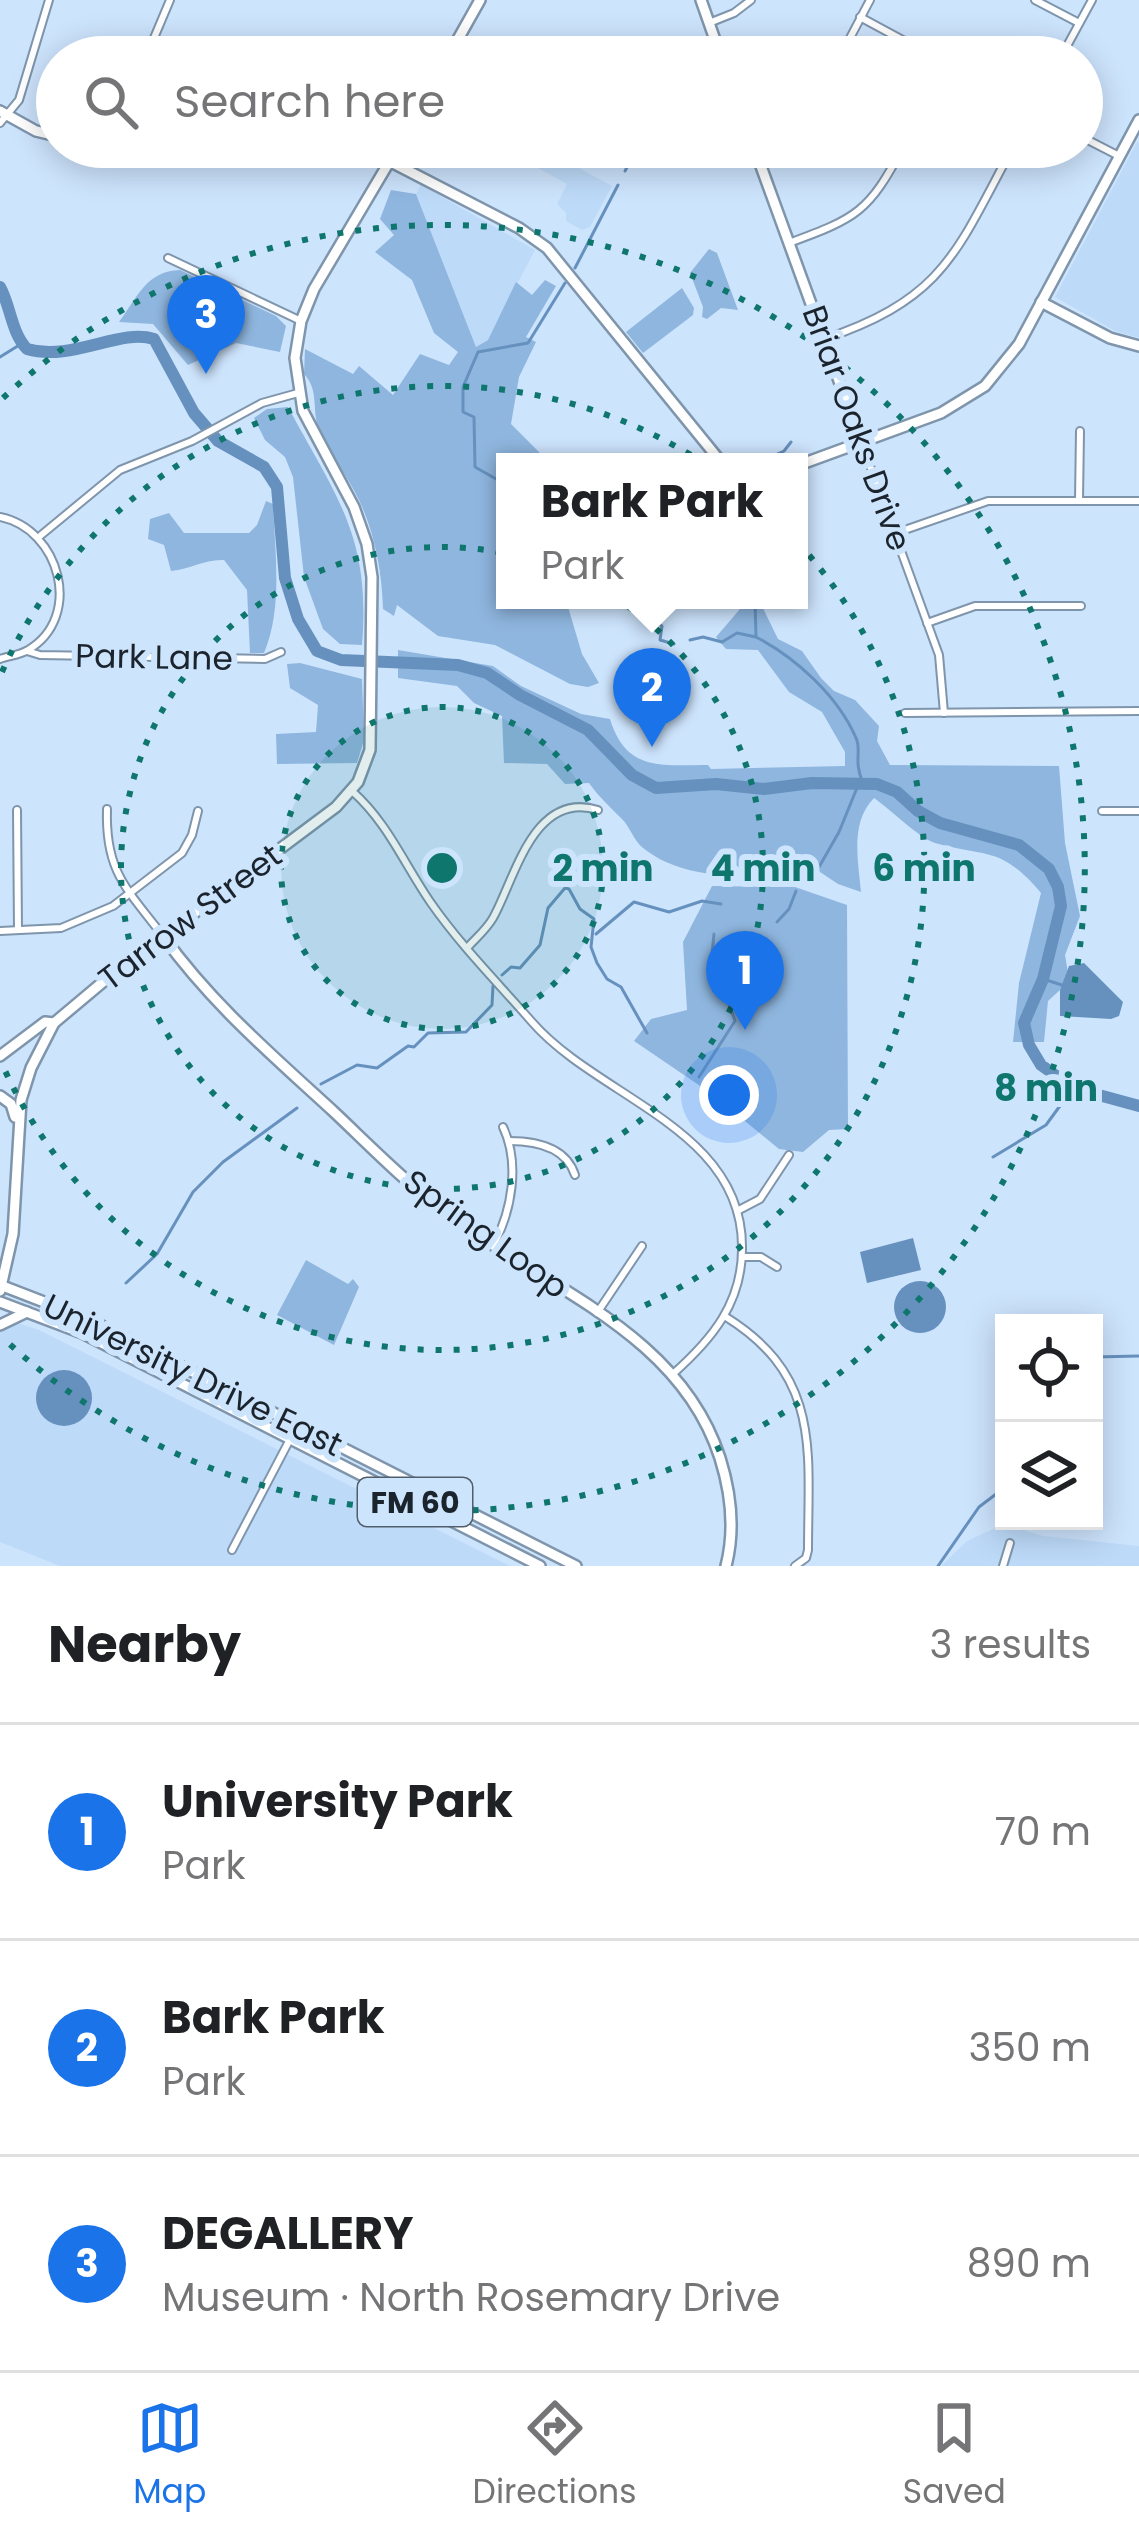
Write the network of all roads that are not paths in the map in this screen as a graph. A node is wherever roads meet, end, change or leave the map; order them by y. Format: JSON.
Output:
{"nodes":[{"id":1,"x":50,"y":0,"type":"edge"},
{"id":2,"x":170,"y":0,"type":"edge"},
{"id":3,"x":480,"y":0,"type":"edge"},
{"id":4,"x":701,"y":0,"type":"edge"},
{"id":5,"x":751,"y":0,"type":"edge"},
{"id":6,"x":870,"y":0,"type":"edge"},
{"id":7,"x":1035,"y":0,"type":"edge"},
{"id":8,"x":1092,"y":0,"type":"edge"},
{"id":9,"x":860,"y":17,"type":"junction"},
{"id":10,"x":709,"y":23,"type":"junction"},
{"id":11,"x":1079,"y":23,"type":"junction"},
{"id":12,"x":39,"y":36,"type":"edge"},
{"id":13,"x":155,"y":36,"type":"edge"},
{"id":14,"x":460,"y":36,"type":"edge"},
{"id":15,"x":714,"y":36,"type":"edge"},
{"id":16,"x":850,"y":36,"type":"edge"},
{"id":17,"x":895,"y":36,"type":"edge"},
{"id":18,"x":1072,"y":36,"type":"edge"},
{"id":19,"x":36,"y":45,"type":"edge"},
{"id":20,"x":2,"y":117,"type":"edge"},
{"id":21,"x":1139,"y":120,"type":"edge"},
{"id":22,"x":36,"y":129,"type":"edge"},
{"id":23,"x":1103,"y":147,"type":"edge"},
{"id":24,"x":1119,"y":156,"type":"junction"},
{"id":25,"x":386,"y":168,"type":"edge"},
{"id":26,"x":406,"y":168,"type":"edge"},
{"id":27,"x":762,"y":168,"type":"edge"},
{"id":28,"x":891,"y":168,"type":"edge"},
{"id":29,"x":1002,"y":168,"type":"edge"},
{"id":30,"x":789,"y":243,"type":"junction"},
{"id":31,"x":168,"y":258,"type":"dead end"},
{"id":32,"x":1041,"y":302,"type":"junction"},
{"id":33,"x":302,"y":321,"type":"junction"},
{"id":34,"x":824,"y":339,"type":"junction"},
{"id":35,"x":1139,"y":346,"type":"edge"},
{"id":36,"x":298,"y":393,"type":"junction"},
{"id":37,"x":1080,"y":431,"type":"dead end"},
{"id":38,"x":862,"y":444,"type":"junction"},
{"id":39,"x":714,"y":453,"type":"edge"},
{"id":40,"x":808,"y":462,"type":"edge"},
{"id":41,"x":1079,"y":500,"type":"junction"},
{"id":42,"x":1139,"y":501,"type":"edge"},
{"id":43,"x":0,"y":518,"type":"edge"},
{"id":44,"x":895,"y":534,"type":"junction"},
{"id":45,"x":40,"y":536,"type":"junction"},
{"id":46,"x":1081,"y":606,"type":"dead end"},
{"id":47,"x":927,"y":623,"type":"junction"},
{"id":48,"x":27,"y":651,"type":"junction"},
{"id":49,"x":281,"y":652,"type":"dead end"},
{"id":50,"x":0,"y":659,"type":"edge"},
{"id":51,"x":1139,"y":711,"type":"edge"},
{"id":52,"x":905,"y":713,"type":"dead end"},
{"id":53,"x":944,"y":713,"type":"junction"},
{"id":54,"x":352,"y":791,"type":"junction"},
{"id":55,"x":107,"y":809,"type":"dead end"},
{"id":56,"x":17,"y":810,"type":"dead end"},
{"id":57,"x":598,"y":810,"type":"dead end"},
{"id":58,"x":197,"y":811,"type":"dead end"},
{"id":59,"x":1102,"y":811,"type":"dead end"},
{"id":60,"x":1139,"y":811,"type":"edge"},
{"id":61,"x":130,"y":894,"type":"junction"},
{"id":62,"x":0,"y":931,"type":"edge"},
{"id":63,"x":18,"y":931,"type":"junction"},
{"id":64,"x":163,"y":936,"type":"junction"},
{"id":65,"x":467,"y":948,"type":"junction"},
{"id":66,"x":54,"y":1023,"type":"junction"},
{"id":67,"x":29,"y":1033,"type":"junction"},
{"id":68,"x":0,"y":1056,"type":"edge"},
{"id":69,"x":37,"y":1057,"type":"junction"},
{"id":70,"x":0,"y":1096,"type":"edge"},
{"id":71,"x":17,"y":1122,"type":"junction"},
{"id":72,"x":503,"y":1126,"type":"dead end"},
{"id":73,"x":509,"y":1141,"type":"junction"},
{"id":74,"x":789,"y":1155,"type":"dead end"},
{"id":75,"x":575,"y":1175,"type":"dead end"},
{"id":76,"x":737,"y":1211,"type":"junction"},
{"id":77,"x":493,"y":1245,"type":"junction"},
{"id":78,"x":642,"y":1246,"type":"dead end"},
{"id":79,"x":742,"y":1257,"type":"junction"},
{"id":80,"x":777,"y":1267,"type":"dead end"},
{"id":81,"x":0,"y":1287,"type":"edge"},
{"id":82,"x":0,"y":1302,"type":"edge"},
{"id":83,"x":27,"y":1312,"type":"junction"},
{"id":84,"x":597,"y":1313,"type":"junction"},
{"id":85,"x":725,"y":1317,"type":"junction"},
{"id":86,"x":0,"y":1325,"type":"edge"},
{"id":87,"x":181,"y":1365,"type":"junction"},
{"id":88,"x":158,"y":1370,"type":"junction"},
{"id":89,"x":674,"y":1373,"type":"junction"},
{"id":90,"x":298,"y":1424,"type":"junction"},
{"id":91,"x":291,"y":1438,"type":"junction"},
{"id":92,"x":472,"y":1513,"type":"junction"},
{"id":93,"x":466,"y":1528,"type":"junction"},
{"id":94,"x":1010,"y":1543,"type":"dead end"},
{"id":95,"x":232,"y":1550,"type":"dead end"},
{"id":96,"x":540,"y":1566,"type":"edge"},
{"id":97,"x":576,"y":1566,"type":"edge"},
{"id":98,"x":726,"y":1566,"type":"edge"},
{"id":99,"x":795,"y":1566,"type":"edge"},
{"id":100,"x":1003,"y":1566,"type":"edge"}],
"edges":[{"from":1,"to":12,"type":"street"},
{"from":2,"to":13,"type":"street"},
{"from":3,"to":14,"type":"main road"},
{"from":4,"to":10,"type":"main road"},
{"from":5,"to":10,"type":"street"},
{"from":6,"to":9,"type":"street"},
{"from":7,"to":11,"type":"street"},
{"from":8,"to":11,"type":"street"},
{"from":9,"to":16,"type":"street"},
{"from":9,"to":17,"type":"street"},
{"from":10,"to":15,"type":"main road"},
{"from":11,"to":18,"type":"street"},
{"from":19,"to":20,"type":"street"},
{"from":20,"to":22,"type":"main road"},
{"from":21,"to":24,"type":"main road"},
{"from":23,"to":24,"type":"street"},
{"from":24,"to":32,"type":"main road"},
{"from":25,"to":33,"type":"main road"},
{"from":26,"to":39,"type":"main road"},
{"from":27,"to":30,"type":"main road","name":"Briar Oaks Drive"},
{"from":28,"to":30,"type":"street"},
{"from":29,"to":34,"type":"street"},
{"from":30,"to":34,"type":"main road","name":"Briar Oaks Drive"},
{"from":31,"to":33,"type":"street"},
{"from":32,"to":35,"type":"main road"},
{"from":32,"to":38,"type":"main road"},
{"from":33,"to":36,"type":"main road"},
{"from":34,"to":38,"type":"main road","name":"Briar Oaks Drive"},
{"from":36,"to":45,"type":"street"},
{"from":36,"to":54,"type":"main road","name":"Tarrow Street"},
{"from":37,"to":41,"type":"street"},
{"from":38,"to":40,"type":"main road"},
{"from":38,"to":44,"type":"street","name":"Briar Oaks Drive"},
{"from":41,"to":42,"type":"street"},
{"from":41,"to":44,"type":"street"},
{"from":43,"to":45,"type":"street"},
{"from":44,"to":47,"type":"street","name":"Briar Oaks Drive"},
{"from":45,"to":48,"type":"street"},
{"from":46,"to":47,"type":"street"},
{"from":47,"to":53,"type":"street","name":"Briar Oaks Drive"},
{"from":48,"to":49,"type":"street","name":"Park Lane"},
{"from":48,"to":50,"type":"street"},
{"from":51,"to":53,"type":"street"},
{"from":52,"to":53,"type":"street"},
{"from":54,"to":64,"type":"main road","name":"Tarrow Street"},
{"from":54,"to":65,"type":"street"},
{"from":55,"to":61,"type":"street"},
{"from":56,"to":63,"type":"street"},
{"from":57,"to":65,"type":"street"},
{"from":58,"to":61,"type":"street"},
{"from":59,"to":60,"type":"street"},
{"from":61,"to":63,"type":"street"},
{"from":61,"to":64,"type":"street"},
{"from":62,"to":63,"type":"street"},
{"from":64,"to":66,"type":"main road","name":"Tarrow Street"},
{"from":64,"to":77,"type":"main road","name":"Spring Loop"},
{"from":65,"to":76,"type":"street"},
{"from":66,"to":67,"type":"main road","name":"Tarrow Street"},
{"from":66,"to":69,"type":"main road"},
{"from":67,"to":68,"type":"main road","name":"Tarrow Street"},
{"from":67,"to":69,"type":"main road"},
{"from":69,"to":71,"type":"main road"},
{"from":70,"to":71,"type":"main road"},
{"from":71,"to":81,"type":"main road"},
{"from":72,"to":73,"type":"street"},
{"from":73,"to":75,"type":"street"},
{"from":73,"to":77,"type":"street"},
{"from":74,"to":76,"type":"street"},
{"from":76,"to":79,"type":"street"},
{"from":77,"to":84,"type":"main road","name":"Spring Loop"},
{"from":78,"to":84,"type":"street"},
{"from":79,"to":80,"type":"street"},
{"from":79,"to":85,"type":"street"},
{"from":81,"to":87,"type":"main road","name":"University Drive East","number":"FM 60"},
{"from":82,"to":83,"type":"main road","name":"University Drive East","number":"FM 60"},
{"from":83,"to":86,"type":"main road"},
{"from":83,"to":88,"type":"main road","name":"University Drive East","number":"FM 60"},
{"from":84,"to":89,"type":"main road","name":"Spring Loop"},
{"from":85,"to":89,"type":"street"},
{"from":85,"to":99,"type":"street"},
{"from":87,"to":88,"type":"main road"},
{"from":87,"to":90,"type":"main road","name":"University Drive East","number":"FM 60"},
{"from":88,"to":91,"type":"main road","name":"University Drive East","number":"FM 60"},
{"from":89,"to":98,"type":"main road","name":"Spring Loop"},
{"from":90,"to":91,"type":"street"},
{"from":90,"to":92,"type":"main road","name":"University Drive East","number":"FM 60"},
{"from":91,"to":93,"type":"main road","name":"University Drive East","number":"FM 60"},
{"from":91,"to":95,"type":"street"},
{"from":92,"to":93,"type":"main road"},
{"from":92,"to":97,"type":"main road","name":"University Drive East","number":"FM 60"},
{"from":93,"to":96,"type":"main road","name":"University Drive East","number":"FM 60"},
{"from":94,"to":100,"type":"street"}]}
